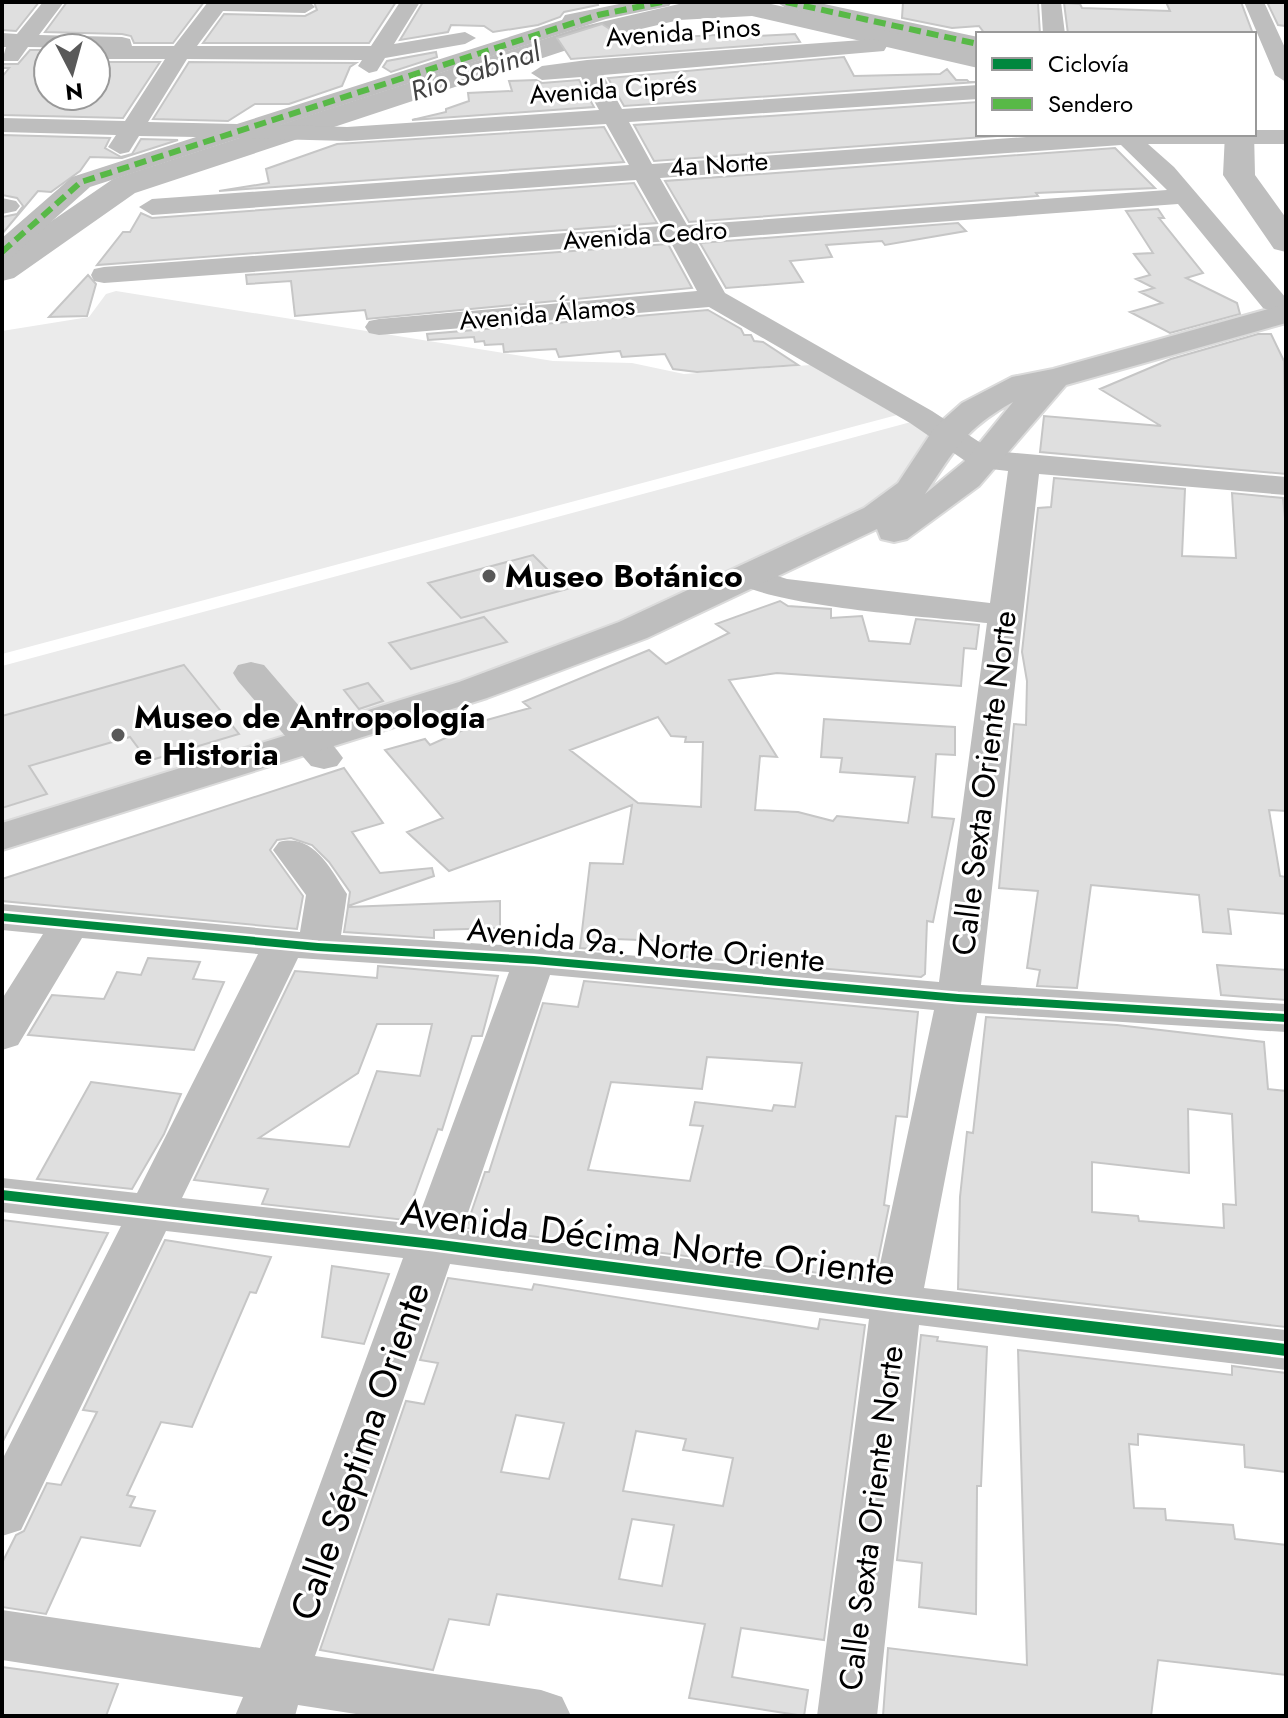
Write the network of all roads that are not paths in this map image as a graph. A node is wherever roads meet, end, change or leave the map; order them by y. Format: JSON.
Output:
{"nodes":[{"id":1,"x":33,"y":2,"type":"edge"},
{"id":2,"x":54,"y":2,"type":"edge"},
{"id":3,"x":410,"y":2,"type":"edge"},
{"id":4,"x":662,"y":2,"type":"edge"},
{"id":5,"x":786,"y":2,"type":"edge"},
{"id":6,"x":1051,"y":2,"type":"edge"},
{"id":7,"x":1254,"y":2,"type":"edge"},
{"id":8,"x":218,"y":4,"type":"edge"},
{"id":9,"x":305,"y":7,"type":"dead end"},
{"id":10,"x":602,"y":8,"type":"edge"},
{"id":11,"x":1054,"y":32,"type":"edge"},
{"id":12,"x":976,"y":44,"type":"edge"},
{"id":13,"x":876,"y":46,"type":"dead end"},
{"id":14,"x":8,"y":47,"type":"edge"},
{"id":15,"x":32,"y":49,"type":"edge"},
{"id":16,"x":1272,"y":49,"type":"edge"},
{"id":17,"x":182,"y":50,"type":"junction"},
{"id":18,"x":386,"y":50,"type":"junction"},
{"id":19,"x":112,"y":52,"type":"edge"},
{"id":20,"x":587,"y":67,"type":"junction"},
{"id":21,"x":542,"y":73,"type":"dead end"},
{"id":22,"x":1286,"y":75,"type":"edge"},
{"id":23,"x":976,"y":92,"type":"edge"},
{"id":24,"x":348,"y":95,"type":"junction"},
{"id":25,"x":618,"y":117,"type":"junction"},
{"id":26,"x":2,"y":125,"type":"edge"},
{"id":27,"x":132,"y":128,"type":"junction"},
{"id":28,"x":244,"y":131,"type":"junction"},
{"id":29,"x":1125,"y":136,"type":"edge"},
{"id":30,"x":1277,"y":137,"type":"edge"},
{"id":31,"x":645,"y":169,"type":"junction"},
{"id":32,"x":105,"y":176,"type":"junction"},
{"id":33,"x":1186,"y":196,"type":"junction"},
{"id":34,"x":152,"y":207,"type":"dead end"},
{"id":35,"x":678,"y":233,"type":"junction"},
{"id":36,"x":2,"y":252,"type":"edge"},
{"id":37,"x":104,"y":275,"type":"dead end"},
{"id":38,"x":714,"y":298,"type":"junction"},
{"id":39,"x":1281,"y":315,"type":"edge"},
{"id":40,"x":379,"y":327,"type":"dead end"},
{"id":41,"x":1057,"y":378,"type":"junction"},
{"id":42,"x":947,"y":434,"type":"junction"},
{"id":43,"x":985,"y":460,"type":"junction"},
{"id":44,"x":1024,"y":466,"type":"junction"},
{"id":45,"x":1286,"y":486,"type":"edge"},
{"id":46,"x":765,"y":583,"type":"junction"},
{"id":47,"x":1003,"y":615,"type":"junction"},
{"id":48,"x":251,"y":673,"type":"dead end"},
{"id":49,"x":316,"y":750,"type":"junction"},
{"id":50,"x":2,"y":837,"type":"edge"},
{"id":51,"x":293,"y":850,"type":"dead end"},
{"id":52,"x":2,"y":863,"type":"edge"},
{"id":53,"x":2,"y":917,"type":"edge"},
{"id":54,"x":70,"y":923,"type":"junction"},
{"id":55,"x":302,"y":945,"type":"junction"},
{"id":56,"x":534,"y":960,"type":"junction"},
{"id":57,"x":958,"y":998,"type":"junction"},
{"id":58,"x":1286,"y":1018,"type":"edge"},
{"id":59,"x":2,"y":1035,"type":"edge"},
{"id":60,"x":2,"y":1195,"type":"edge"},
{"id":61,"x":151,"y":1213,"type":"junction"},
{"id":62,"x":433,"y":1244,"type":"junction"},
{"id":63,"x":896,"y":1304,"type":"junction"},
{"id":64,"x":1286,"y":1350,"type":"edge"},
{"id":65,"x":2,"y":1514,"type":"edge"},
{"id":66,"x":2,"y":1635,"type":"edge"},
{"id":67,"x":272,"y":1697,"type":"edge"},
{"id":68,"x":541,"y":1716,"type":"edge"},
{"id":69,"x":847,"y":1716,"type":"edge"}],
"edges":[{"from":1,"to":14,"type":"street"},
{"from":2,"to":14,"type":"street"},
{"from":3,"to":18,"type":"street"},
{"from":4,"to":10,"type":"street"},
{"from":5,"to":12,"type":"street"},
{"from":6,"to":11,"type":"street"},
{"from":7,"to":16,"type":"street"},
{"from":8,"to":9,"type":"street"},
{"from":8,"to":17,"type":"street"},
{"from":10,"to":18,"type":"street"},
{"from":10,"to":24,"type":"street"},
{"from":13,"to":20,"type":"street","name":"Avenida Pinos"},
{"from":14,"to":15,"type":"street"},
{"from":14,"to":17,"type":"street"},
{"from":16,"to":22,"type":"street"},
{"from":17,"to":18,"type":"street"},
{"from":17,"to":19,"type":"street"},
{"from":17,"to":27,"type":"street"},
{"from":18,"to":24,"type":"street"},
{"from":20,"to":21,"type":"street","name":"Avenida Pinos"},
{"from":20,"to":25,"type":"street"},
{"from":23,"to":25,"type":"street","name":"Avenida Ciprés"},
{"from":24,"to":28,"type":"street"},
{"from":25,"to":28,"type":"street","name":"Avenida Ciprés"},
{"from":25,"to":31,"type":"street"},
{"from":26,"to":27,"type":"street","name":"Avenida Ciprés"},
{"from":27,"to":28,"type":"street","name":"Avenida Ciprés"},
{"from":27,"to":32,"type":"street"},
{"from":28,"to":32,"type":"street"},
{"from":29,"to":30,"type":"street","name":"4a Norte"},
{"from":29,"to":31,"type":"street","name":"4a Norte"},
{"from":29,"to":33,"type":"street"},
{"from":31,"to":34,"type":"street","name":"4a Norte"},
{"from":31,"to":35,"type":"street"},
{"from":32,"to":36,"type":"street"},
{"from":33,"to":35,"type":"street","name":"Avenida Cedro"},
{"from":33,"to":39,"type":"street"},
{"from":35,"to":37,"type":"street","name":"Avenida Cedro"},
{"from":35,"to":38,"type":"street"},
{"from":38,"to":40,"type":"street","name":"Avenida Álamos"},
{"from":38,"to":42,"type":"street"},
{"from":39,"to":41,"type":"main road"},
{"from":41,"to":42,"type":"main road"},
{"from":41,"to":43,"type":"main road"},
{"from":42,"to":43,"type":"street"},
{"from":42,"to":46,"type":"main road"},
{"from":43,"to":44,"type":"street"},
{"from":43,"to":46,"type":"main road"},
{"from":44,"to":45,"type":"street"},
{"from":44,"to":47,"type":"street","name":"Calle Sexta Oriente Norte"},
{"from":46,"to":47,"type":"street"},
{"from":46,"to":49,"type":"main road"},
{"from":47,"to":57,"type":"street","name":"Calle Sexta Oriente Norte"},
{"from":48,"to":49,"type":"street"},
{"from":49,"to":50,"type":"main road"},
{"from":49,"to":52,"type":"main road"},
{"from":51,"to":55,"type":"street"},
{"from":53,"to":54,"type":"street","name":"Avenida 9a. Norte Oriente"},
{"from":54,"to":55,"type":"street","name":"Avenida 9a. Norte Oriente"},
{"from":54,"to":59,"type":"street"},
{"from":55,"to":56,"type":"street","name":"Avenida 9a. Norte Oriente"},
{"from":55,"to":61,"type":"street"},
{"from":56,"to":57,"type":"street","name":"Avenida 9a. Norte Oriente"},
{"from":56,"to":62,"type":"street","name":"Calle Séptima Oriente"},
{"from":57,"to":58,"type":"street","name":"Avenida 9a. Norte Oriente"},
{"from":57,"to":63,"type":"street","name":"Calle Sexta Oriente Norte"},
{"from":60,"to":61,"type":"street","name":"Avenida Décima Norte Oriente"},
{"from":61,"to":62,"type":"street","name":"Avenida Décima Norte Oriente"},
{"from":61,"to":65,"type":"street"},
{"from":62,"to":63,"type":"street","name":"Avenida Décima Norte Oriente"},
{"from":62,"to":67,"type":"street","name":"Calle Séptima Oriente"},
{"from":63,"to":64,"type":"street","name":"Avenida Décima Norte Oriente"},
{"from":63,"to":69,"type":"street","name":"Calle Sexta Oriente Norte"},
{"from":66,"to":67,"type":"street"},
{"from":67,"to":68,"type":"street"}]}
